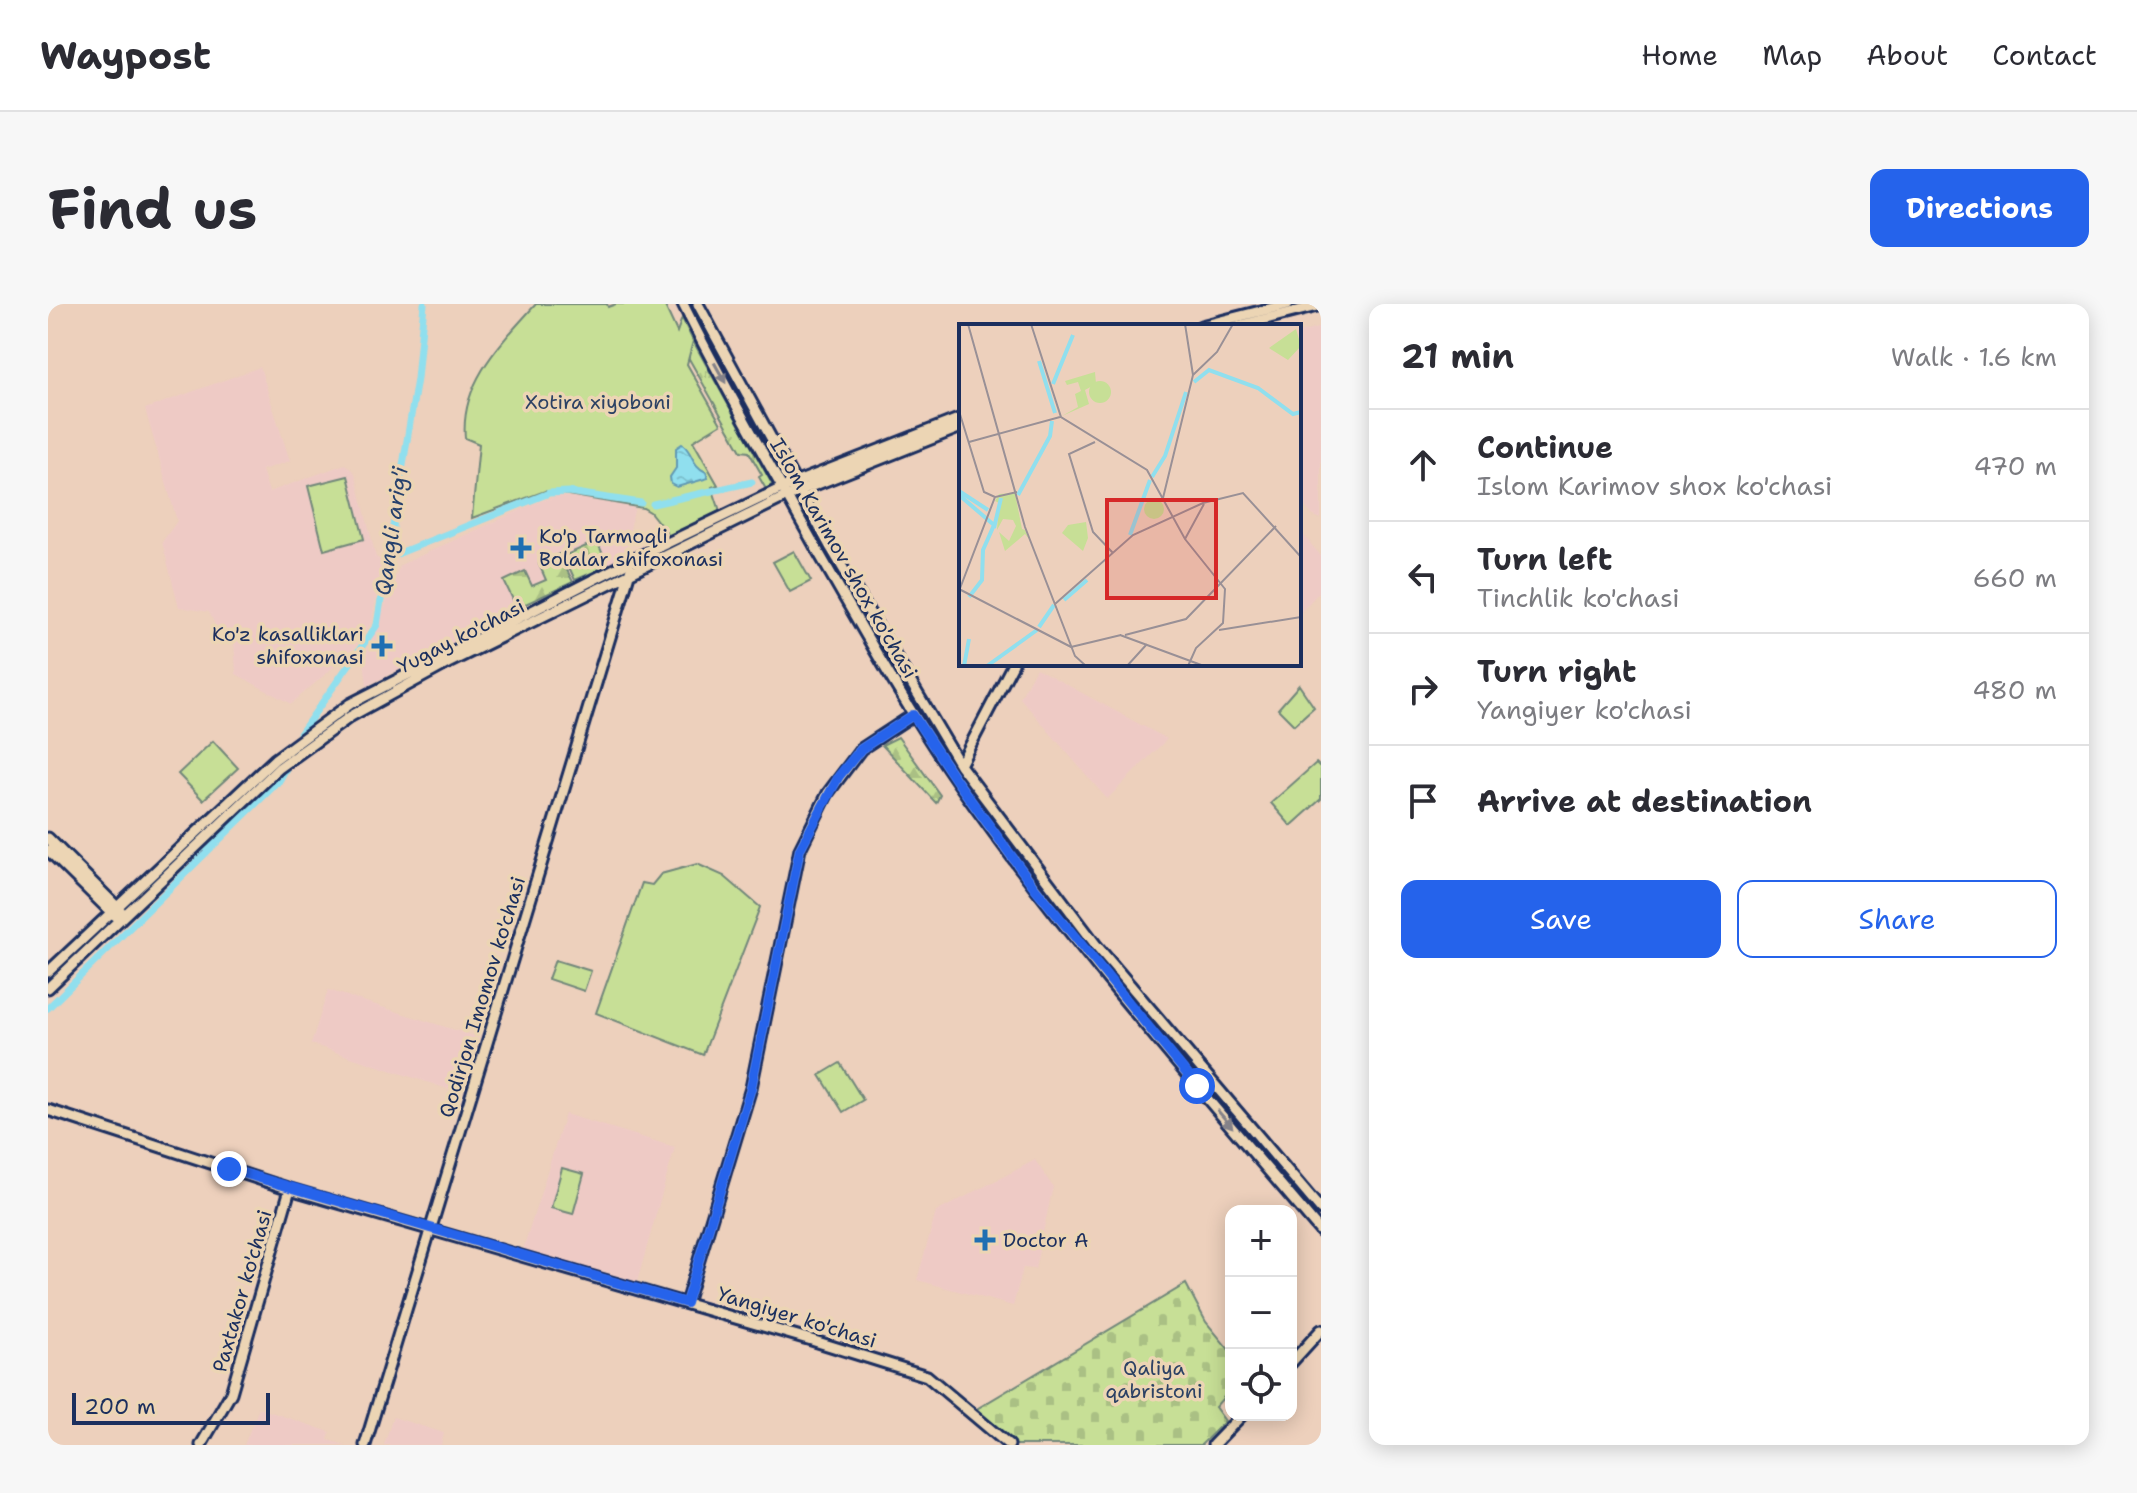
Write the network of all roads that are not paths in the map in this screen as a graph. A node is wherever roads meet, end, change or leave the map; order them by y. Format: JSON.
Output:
{"nodes":[{"id":1,"x":683,"y":304,"type":"edge"},
{"id":2,"x":698,"y":304,"type":"edge"},
{"id":3,"x":1288,"y":304,"type":"edge"},
{"id":4,"x":1321,"y":305,"type":"edge"},
{"id":5,"x":1209,"y":324,"type":"edge"},
{"id":6,"x":1246,"y":324,"type":"edge"},
{"id":7,"x":959,"y":419,"type":"edge"},
{"id":8,"x":959,"y":428,"type":"edge"},
{"id":9,"x":796,"y":487,"type":"junction"},
{"id":10,"x":785,"y":492,"type":"junction"},
{"id":11,"x":632,"y":560,"type":"junction"},
{"id":12,"x":630,"y":571,"type":"junction"},
{"id":13,"x":1012,"y":666,"type":"edge"},
{"id":14,"x":913,"y":715,"type":"junction"},
{"id":15,"x":960,"y":765,"type":"junction"},
{"id":16,"x":48,"y":838,"type":"edge"},
{"id":17,"x":48,"y":850,"type":"edge"},
{"id":18,"x":118,"y":912,"type":"junction"},
{"id":19,"x":48,"y":972,"type":"edge"},
{"id":20,"x":1120,"y":974,"type":"junction"},
{"id":21,"x":1111,"y":981,"type":"junction"},
{"id":22,"x":48,"y":988,"type":"edge"},
{"id":23,"x":48,"y":1110,"type":"edge"},
{"id":24,"x":290,"y":1189,"type":"junction"},
{"id":25,"x":1321,"y":1210,"type":"edge"},
{"id":26,"x":430,"y":1230,"type":"junction"},
{"id":27,"x":1321,"y":1232,"type":"edge"},
{"id":28,"x":686,"y":1303,"type":"junction"},
{"id":29,"x":1321,"y":1330,"type":"edge"},
{"id":30,"x":1297,"y":1356,"type":"edge"},
{"id":31,"x":1236,"y":1421,"type":"edge"},
{"id":32,"x":201,"y":1445,"type":"edge"},
{"id":33,"x":365,"y":1445,"type":"edge"},
{"id":34,"x":1009,"y":1445,"type":"edge"},
{"id":35,"x":1213,"y":1445,"type":"edge"}],
"edges":[{"from":1,"to":10,"type":"main road","name":"Islom Karimov shox ko'chasi","one_way":true},
{"from":2,"to":9,"type":"main road","name":"Islom Karimov shox ko'chasi"},
{"from":3,"to":5,"type":"main road"},
{"from":4,"to":6,"type":"main road"},
{"from":7,"to":9,"type":"main road","name":"Yugay ko'chasi"},
{"from":8,"to":9,"type":"main road","name":"Yugay ko'chasi"},
{"from":9,"to":10,"type":"main road","name":"Yugay ko'chasi"},
{"from":9,"to":15,"type":"main road","name":"Islom Karimov shox ko'chasi"},
{"from":10,"to":11,"type":"main road","name":"Yugay ko'chasi"},
{"from":10,"to":12,"type":"main road","name":"Yugay ko'chasi"},
{"from":10,"to":14,"type":"main road","name":"Islom Karimov shox ko'chasi"},
{"from":11,"to":12,"type":"main road","name":"Qodirjon Imomov ko'chasi"},
{"from":11,"to":18,"type":"main road","name":"Yugay ko'chasi"},
{"from":12,"to":18,"type":"main road","name":"Yugay ko'chasi"},
{"from":12,"to":26,"type":"main road","name":"Qodirjon Imomov ko'chasi"},
{"from":13,"to":15,"type":"main road"},
{"from":14,"to":21,"type":"main road","name":"Islom Karimov shox ko'chasi"},
{"from":14,"to":28,"type":"main road"},
{"from":15,"to":20,"type":"main road","name":"Islom Karimov shox ko'chasi"},
{"from":16,"to":18,"type":"main road"},
{"from":17,"to":18,"type":"main road"},
{"from":18,"to":19,"type":"main road","name":"Yugay ko'chasi"},
{"from":18,"to":22,"type":"main road","name":"Yugay ko'chasi"},
{"from":20,"to":21,"type":"main road"},
{"from":20,"to":25,"type":"main road","name":"Islom Karimov shox ko'chasi"},
{"from":21,"to":27,"type":"main road","name":"Islom Karimov shox ko'chasi","one_way":true},
{"from":23,"to":24,"type":"main road","name":"Yangiyer ko'chasi"},
{"from":24,"to":26,"type":"main road","name":"Yangiyer ko'chasi"},
{"from":24,"to":32,"type":"main road","name":"Paxtakor ko'chasi"},
{"from":26,"to":28,"type":"main road","name":"Yangiyer ko'chasi"},
{"from":26,"to":33,"type":"main road","name":"Qodirjon Imomov ko'chasi"},
{"from":28,"to":34,"type":"main road","name":"Yangiyer ko'chasi"},
{"from":29,"to":30,"type":"main road"},
{"from":31,"to":35,"type":"main road"}]}
